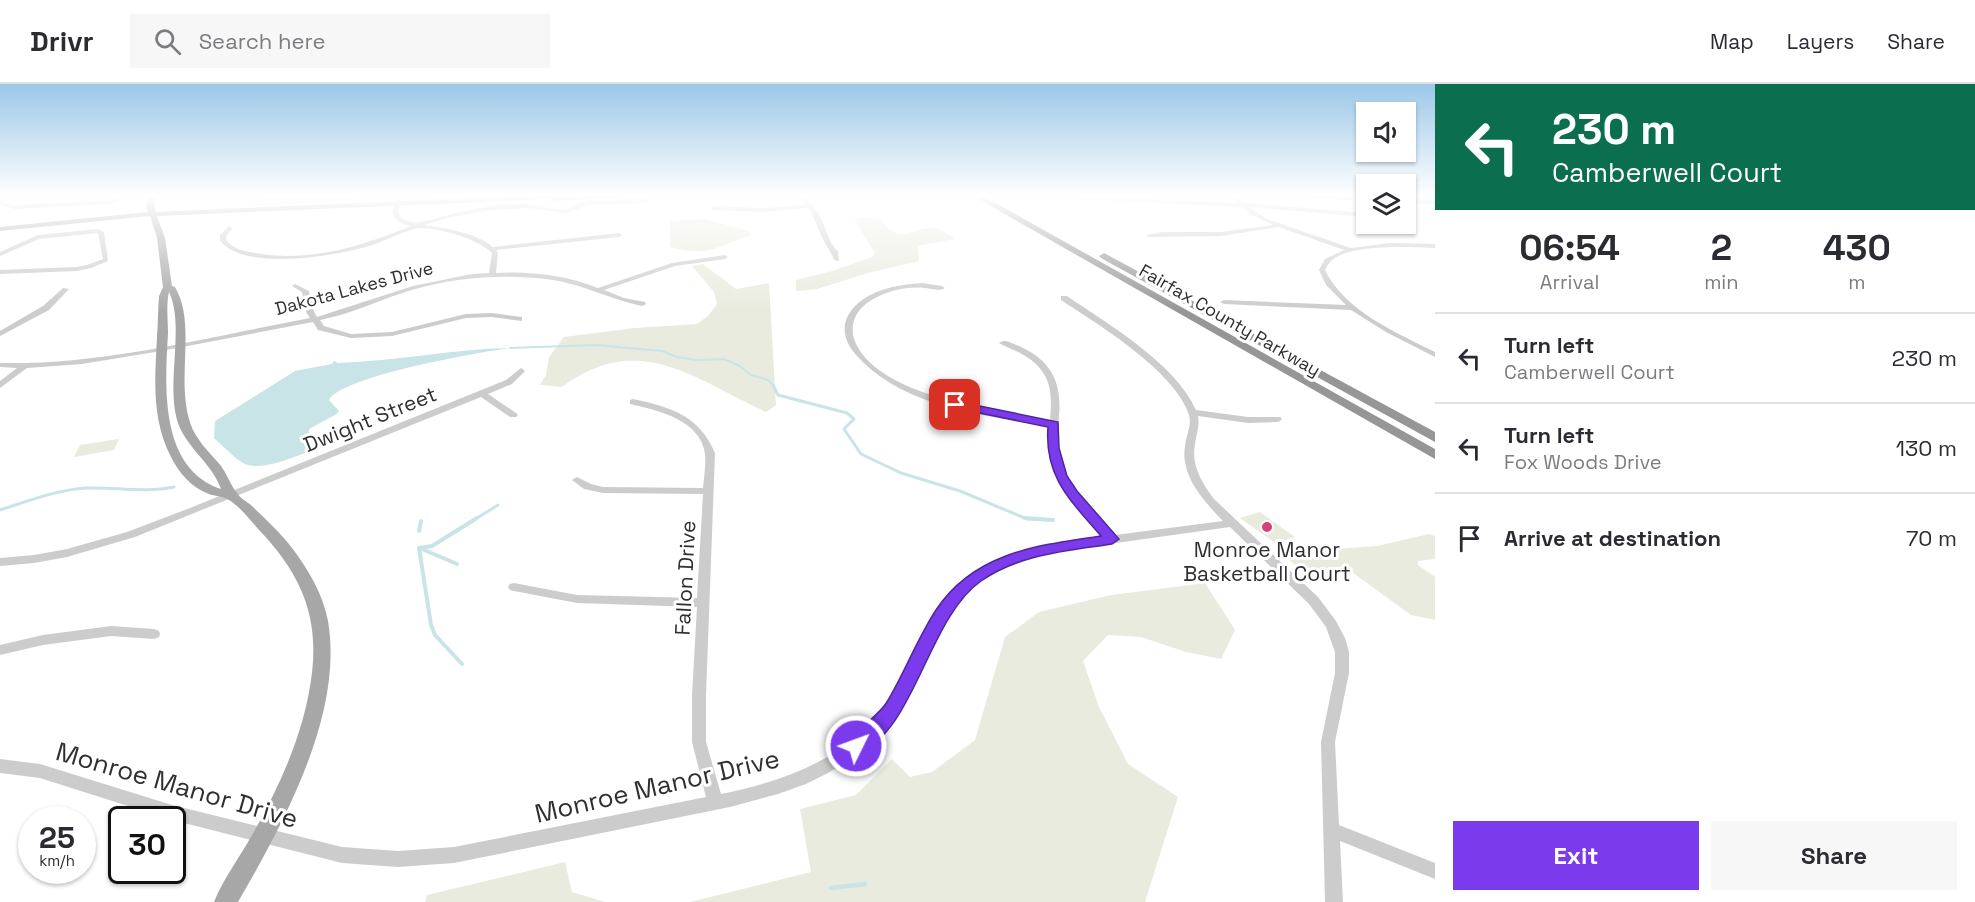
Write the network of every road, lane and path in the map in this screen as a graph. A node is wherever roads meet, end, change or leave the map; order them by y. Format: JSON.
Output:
{"nodes":[{"id":1,"x":66,"y":234,"type":"edge"},
{"id":2,"x":101,"y":234,"type":"edge"},
{"id":3,"x":159,"y":234,"type":"edge"},
{"id":4,"x":163,"y":234,"type":"edge"},
{"id":5,"x":224,"y":234,"type":"edge"},
{"id":6,"x":393,"y":234,"type":"edge"},
{"id":7,"x":454,"y":234,"type":"edge"},
{"id":8,"x":826,"y":234,"type":"edge"},
{"id":9,"x":1045,"y":234,"type":"edge"},
{"id":10,"x":1064,"y":234,"type":"edge"},
{"id":11,"x":1161,"y":234,"type":"edge"},
{"id":12,"x":1304,"y":234,"type":"edge"},
{"id":13,"x":619,"y":235,"type":"dead end"},
{"id":14,"x":1149,"y":236,"type":"dead end"},
{"id":15,"x":161,"y":238,"type":"junction"},
{"id":16,"x":1435,"y":246,"type":"edge"},
{"id":17,"x":492,"y":249,"type":"junction"},
{"id":18,"x":1350,"y":250,"type":"junction"},
{"id":19,"x":0,"y":254,"type":"edge"},
{"id":20,"x":725,"y":256,"type":"dead end"},
{"id":21,"x":837,"y":260,"type":"dead end"},
{"id":22,"x":0,"y":272,"type":"edge"},
{"id":23,"x":492,"y":275,"type":"junction"},
{"id":24,"x":295,"y":286,"type":"dead end"},
{"id":25,"x":168,"y":288,"type":"junction"},
{"id":26,"x":942,"y":288,"type":"dead end"},
{"id":27,"x":65,"y":289,"type":"dead end"},
{"id":28,"x":596,"y":291,"type":"junction"},
{"id":29,"x":1064,"y":298,"type":"dead end"},
{"id":30,"x":1224,"y":302,"type":"dead end"},
{"id":31,"x":642,"y":304,"type":"dead end"},
{"id":32,"x":1355,"y":308,"type":"junction"},
{"id":33,"x":519,"y":319,"type":"dead end"},
{"id":34,"x":314,"y":320,"type":"junction"},
{"id":35,"x":0,"y":334,"type":"edge"},
{"id":36,"x":1003,"y":343,"type":"dead end"},
{"id":37,"x":179,"y":346,"type":"junction"},
{"id":38,"x":162,"y":349,"type":"junction"},
{"id":39,"x":1435,"y":355,"type":"edge"},
{"id":40,"x":0,"y":365,"type":"edge"},
{"id":41,"x":26,"y":366,"type":"junction"},
{"id":42,"x":521,"y":371,"type":"dead end"},
{"id":43,"x":0,"y":385,"type":"edge"},
{"id":44,"x":481,"y":393,"type":"junction"},
{"id":45,"x":633,"y":402,"type":"dead end"},
{"id":46,"x":1193,"y":412,"type":"junction"},
{"id":47,"x":513,"y":415,"type":"dead end"},
{"id":48,"x":1277,"y":418,"type":"dead end"},
{"id":49,"x":1054,"y":424,"type":"junction"},
{"id":50,"x":1435,"y":438,"type":"edge"},
{"id":51,"x":1435,"y":455,"type":"edge"},
{"id":52,"x":577,"y":480,"type":"dead end"},
{"id":53,"x":709,"y":491,"type":"junction"},
{"id":54,"x":230,"y":495,"type":"junction"},
{"id":55,"x":1233,"y":523,"type":"junction"},
{"id":56,"x":1112,"y":539,"type":"junction"},
{"id":57,"x":0,"y":562,"type":"edge"},
{"id":58,"x":514,"y":587,"type":"dead end"},
{"id":59,"x":703,"y":603,"type":"junction"},
{"id":60,"x":154,"y":634,"type":"dead end"},
{"id":61,"x":0,"y":650,"type":"edge"},
{"id":62,"x":0,"y":766,"type":"edge"},
{"id":63,"x":715,"y":802,"type":"junction"},
{"id":64,"x":1333,"y":830,"type":"junction"},
{"id":65,"x":263,"y":836,"type":"junction"},
{"id":66,"x":1435,"y":871,"type":"edge"},
{"id":67,"x":225,"y":902,"type":"edge"},
{"id":68,"x":1334,"y":902,"type":"edge"}],
"edges":[{"from":1,"to":19,"type":"street"},
{"from":2,"to":22,"type":"street"},
{"from":3,"to":15,"type":"main road"},
{"from":4,"to":15,"type":"main road"},
{"from":5,"to":6,"type":"street"},
{"from":7,"to":17,"type":"street"},
{"from":8,"to":21,"type":"street"},
{"from":9,"to":51,"type":"highway","name":"Fairfax County Parkway"},
{"from":10,"to":50,"type":"highway","name":"Fairfax County Parkway"},
{"from":11,"to":14,"type":"street"},
{"from":12,"to":18,"type":"street"},
{"from":13,"to":17,"type":"street"},
{"from":15,"to":25,"type":"main road"},
{"from":16,"to":18,"type":"street"},
{"from":17,"to":23,"type":"street"},
{"from":18,"to":32,"type":"street"},
{"from":20,"to":28,"type":"street"},
{"from":23,"to":28,"type":"street","name":"Dakota Lakes Drive"},
{"from":23,"to":34,"type":"street","name":"Dakota Lakes Drive"},
{"from":24,"to":34,"type":"street"},
{"from":25,"to":37,"type":"main road"},
{"from":25,"to":38,"type":"main road"},
{"from":26,"to":49,"type":"street"},
{"from":27,"to":35,"type":"street"},
{"from":28,"to":31,"type":"street","name":"Dakota Lakes Drive"},
{"from":29,"to":46,"type":"street"},
{"from":30,"to":32,"type":"street"},
{"from":32,"to":39,"type":"street"},
{"from":33,"to":34,"type":"street"},
{"from":34,"to":37,"type":"street","name":"Dakota Lakes Drive"},
{"from":36,"to":49,"type":"street"},
{"from":37,"to":38,"type":"street","name":"Dakota Lakes Drive"},
{"from":37,"to":54,"type":"main road"},
{"from":38,"to":41,"type":"street","name":"Dakota Lakes Drive"},
{"from":38,"to":54,"type":"main road"},
{"from":40,"to":41,"type":"street","name":"Dakota Lakes Drive"},
{"from":41,"to":43,"type":"street"},
{"from":42,"to":44,"type":"street","name":"Dwight Street"},
{"from":44,"to":47,"type":"street"},
{"from":44,"to":54,"type":"street","name":"Dwight Street"},
{"from":45,"to":53,"type":"street","name":"Fallon Drive"},
{"from":46,"to":48,"type":"street"},
{"from":46,"to":55,"type":"street"},
{"from":49,"to":56,"type":"street"},
{"from":52,"to":53,"type":"street"},
{"from":53,"to":59,"type":"street","name":"Fallon Drive"},
{"from":54,"to":57,"type":"street","name":"Dwight Street"},
{"from":54,"to":65,"type":"main road"},
{"from":55,"to":56,"type":"street","name":"Monroe Manor Drive"},
{"from":55,"to":64,"type":"street"},
{"from":56,"to":63,"type":"street","name":"Monroe Manor Drive"},
{"from":58,"to":59,"type":"street"},
{"from":59,"to":63,"type":"street","name":"Fallon Drive"},
{"from":60,"to":61,"type":"street"},
{"from":62,"to":65,"type":"street","name":"Monroe Manor Drive"},
{"from":63,"to":65,"type":"street","name":"Monroe Manor Drive"},
{"from":64,"to":66,"type":"street"},
{"from":64,"to":68,"type":"street"},
{"from":65,"to":67,"type":"main road"}]}
